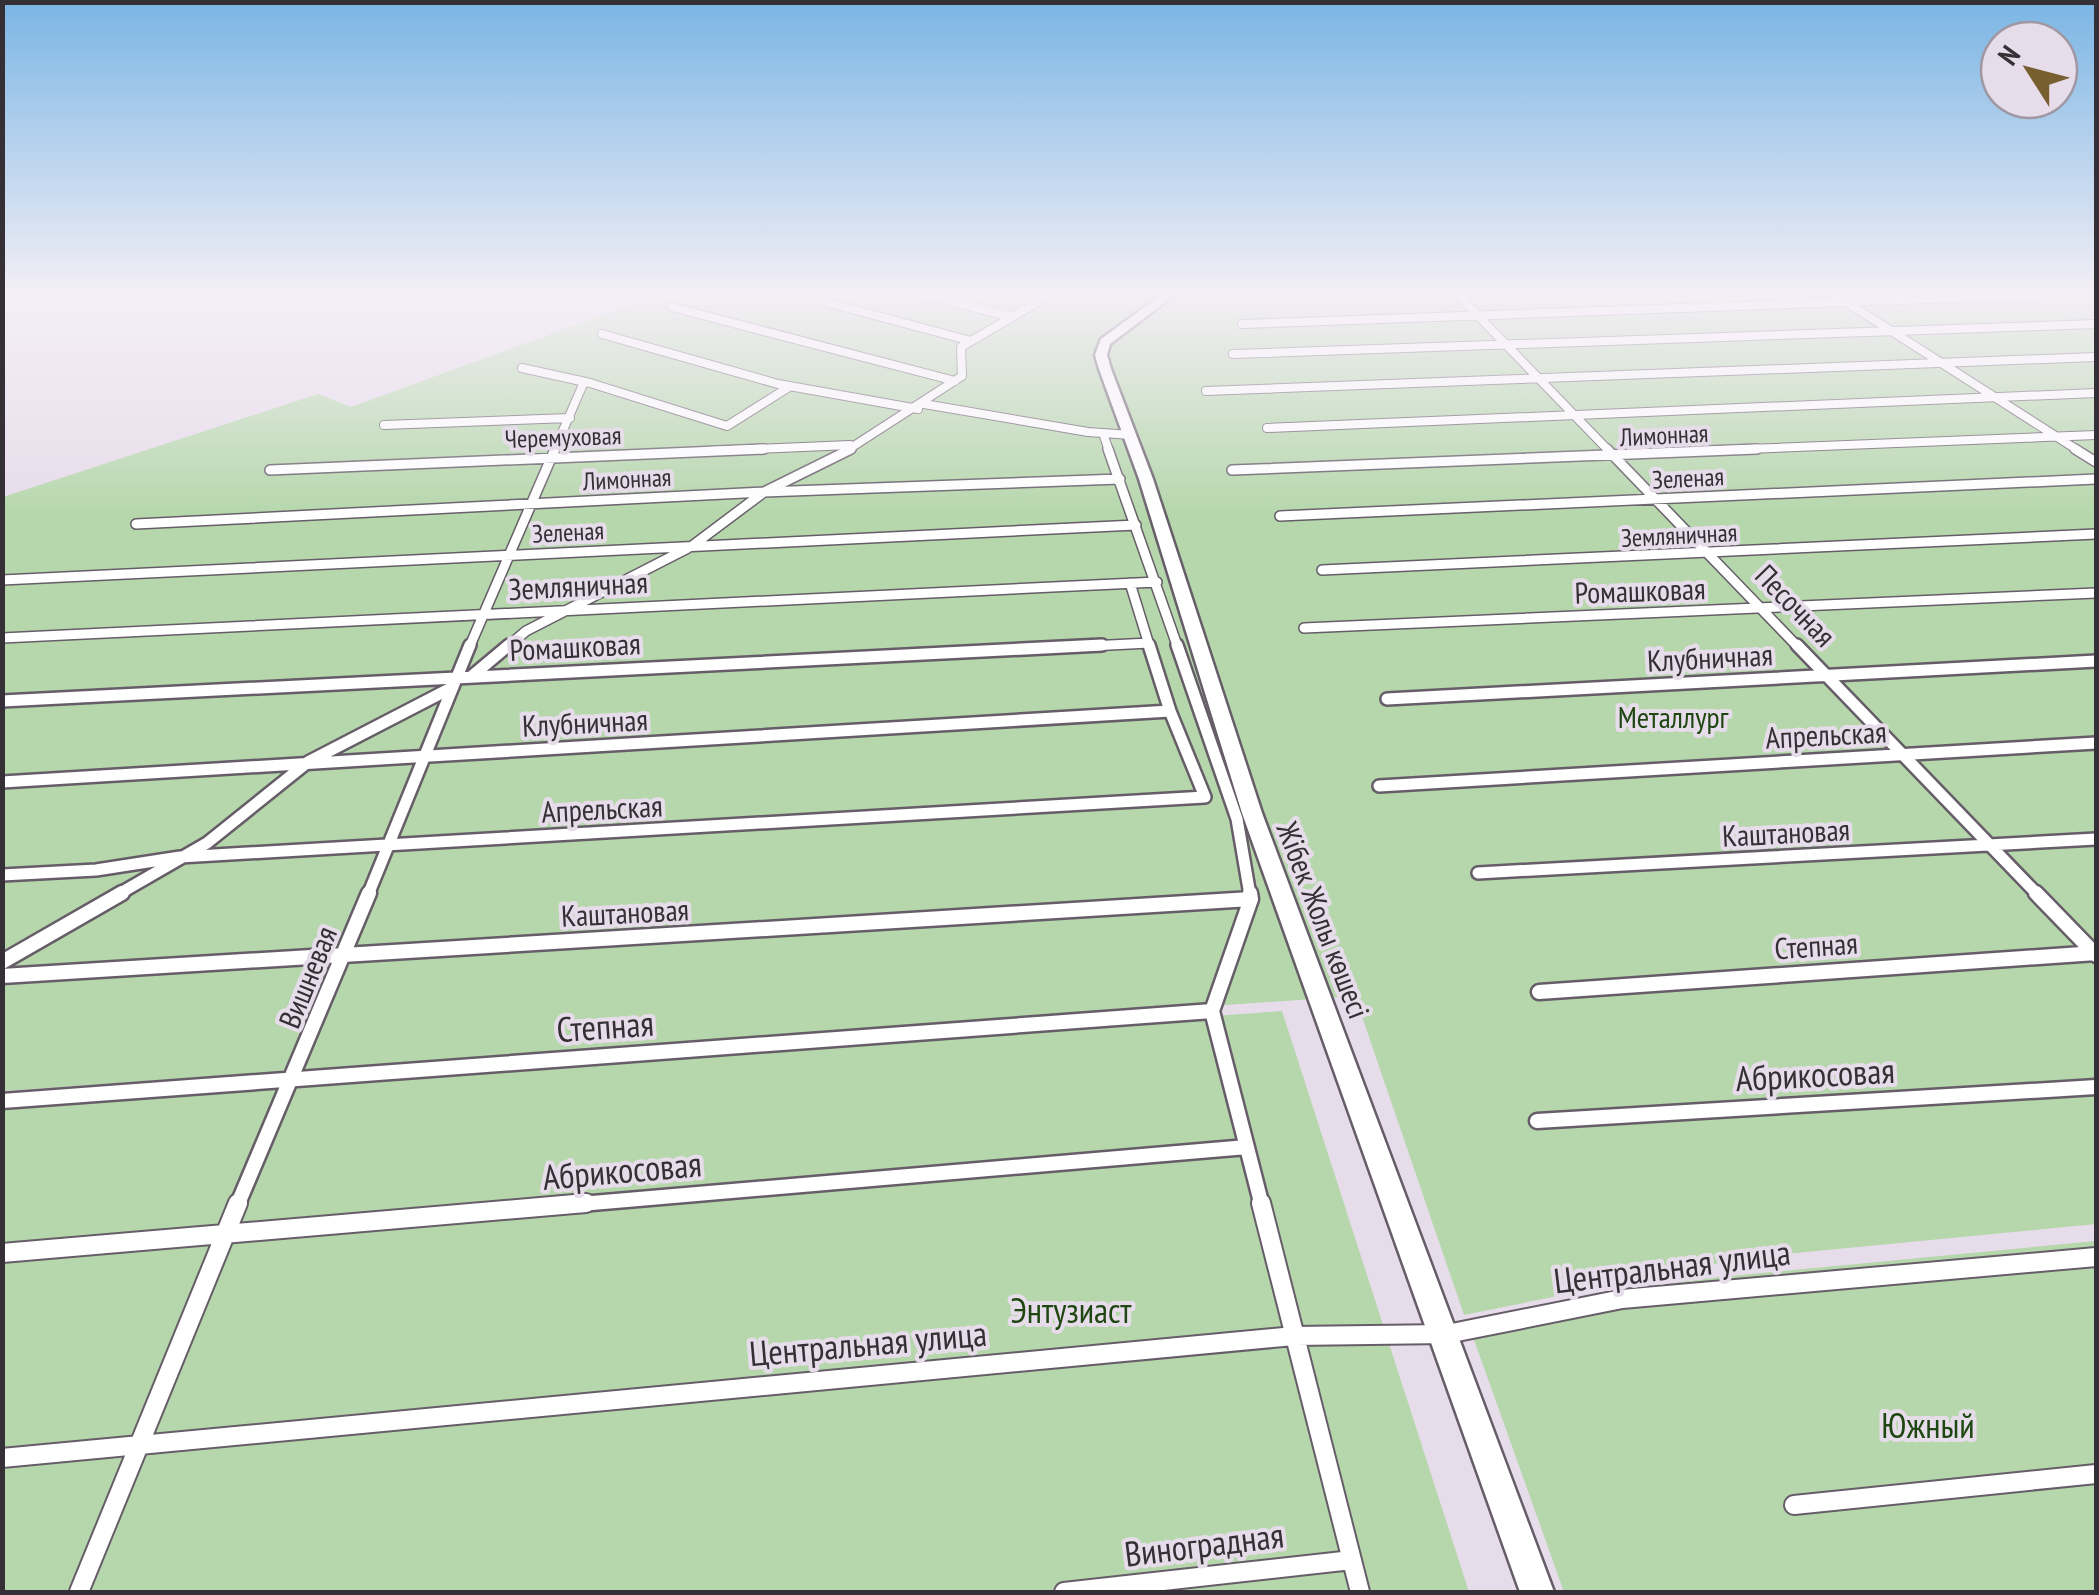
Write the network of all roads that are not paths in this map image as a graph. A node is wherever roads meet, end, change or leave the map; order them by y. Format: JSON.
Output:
{"nodes":[{"id":1,"x":720,"y":367,"type":"edge"},
{"id":2,"x":903,"y":367,"type":"edge"},
{"id":3,"x":962,"y":367,"type":"edge"},
{"id":4,"x":1104,"y":367,"type":"edge"},
{"id":5,"x":1528,"y":367,"type":"edge"},
{"id":6,"x":1832,"y":367,"type":"edge"},
{"id":7,"x":1951,"y":367,"type":"edge"},
{"id":8,"x":522,"y":368,"type":"dead end"},
{"id":9,"x":1540,"y":379,"type":"junction"},
{"id":10,"x":955,"y":381,"type":"junction"},
{"id":11,"x":584,"y":382,"type":"junction"},
{"id":12,"x":789,"y":387,"type":"junction"},
{"id":13,"x":1206,"y":390,"type":"dead end"},
{"id":14,"x":2096,"y":393,"type":"edge"},
{"id":15,"x":1998,"y":398,"type":"junction"},
{"id":16,"x":921,"y":406,"type":"junction"},
{"id":17,"x":1576,"y":416,"type":"junction"},
{"id":18,"x":570,"y":418,"type":"junction"},
{"id":19,"x":384,"y":425,"type":"dead end"},
{"id":20,"x":1267,"y":428,"type":"dead end"},
{"id":21,"x":1103,"y":433,"type":"junction"},
{"id":22,"x":1131,"y":435,"type":"junction"},
{"id":23,"x":2096,"y":435,"type":"edge"},
{"id":24,"x":2060,"y":437,"type":"junction"},
{"id":25,"x":858,"y":445,"type":"junction"},
{"id":26,"x":552,"y":457,"type":"junction"},
{"id":27,"x":1616,"y":457,"type":"junction"},
{"id":28,"x":2096,"y":462,"type":"edge"},
{"id":29,"x":270,"y":470,"type":"dead end"},
{"id":30,"x":1232,"y":470,"type":"dead end"},
{"id":31,"x":2096,"y":478,"type":"edge"},
{"id":32,"x":1120,"y":479,"type":"junction"},
{"id":33,"x":764,"y":492,"type":"junction"},
{"id":34,"x":1653,"y":500,"type":"junction"},
{"id":35,"x":533,"y":504,"type":"junction"},
{"id":36,"x":1280,"y":516,"type":"dead end"},
{"id":37,"x":136,"y":524,"type":"dead end"},
{"id":38,"x":1136,"y":525,"type":"junction"},
{"id":39,"x":2096,"y":534,"type":"edge"},
{"id":40,"x":692,"y":546,"type":"junction"},
{"id":41,"x":510,"y":554,"type":"junction"},
{"id":42,"x":1712,"y":554,"type":"junction"},
{"id":43,"x":1322,"y":570,"type":"dead end"},
{"id":44,"x":2,"y":580,"type":"edge"},
{"id":45,"x":1157,"y":582,"type":"junction"},
{"id":46,"x":1130,"y":583,"type":"junction"},
{"id":47,"x":2096,"y":593,"type":"edge"},
{"id":48,"x":1767,"y":610,"type":"junction"},
{"id":49,"x":565,"y":611,"type":"junction"},
{"id":50,"x":484,"y":615,"type":"junction"},
{"id":51,"x":1304,"y":628,"type":"dead end"},
{"id":52,"x":2,"y":638,"type":"edge"},
{"id":53,"x":1149,"y":643,"type":"junction"},
{"id":54,"x":2096,"y":661,"type":"edge"},
{"id":55,"x":1828,"y":676,"type":"junction"},
{"id":56,"x":459,"y":681,"type":"junction"},
{"id":57,"x":1387,"y":700,"type":"dead end"},
{"id":58,"x":2,"y":701,"type":"edge"},
{"id":59,"x":1170,"y":711,"type":"junction"},
{"id":60,"x":2096,"y":743,"type":"edge"},
{"id":61,"x":1904,"y":754,"type":"junction"},
{"id":62,"x":425,"y":757,"type":"junction"},
{"id":63,"x":308,"y":762,"type":"junction"},
{"id":64,"x":2,"y":782,"type":"edge"},
{"id":65,"x":1379,"y":786,"type":"dead end"},
{"id":66,"x":2096,"y":839,"type":"edge"},
{"id":67,"x":390,"y":845,"type":"junction"},
{"id":68,"x":1993,"y":846,"type":"junction"},
{"id":69,"x":180,"y":857,"type":"junction"},
{"id":70,"x":1478,"y":873,"type":"dead end"},
{"id":71,"x":2,"y":875,"type":"edge"},
{"id":72,"x":1251,"y":899,"type":"junction"},
{"id":73,"x":2096,"y":953,"type":"edge"},
{"id":74,"x":342,"y":954,"type":"junction"},
{"id":75,"x":2,"y":962,"type":"edge"},
{"id":76,"x":2,"y":976,"type":"edge"},
{"id":77,"x":1538,"y":992,"type":"dead end"},
{"id":78,"x":1212,"y":1010,"type":"junction"},
{"id":79,"x":292,"y":1080,"type":"junction"},
{"id":80,"x":2096,"y":1087,"type":"edge"},
{"id":81,"x":2,"y":1101,"type":"edge"},
{"id":82,"x":1536,"y":1120,"type":"dead end"},
{"id":83,"x":1247,"y":1146,"type":"junction"},
{"id":84,"x":224,"y":1235,"type":"junction"},
{"id":85,"x":2,"y":1253,"type":"edge"},
{"id":86,"x":2096,"y":1257,"type":"edge"},
{"id":87,"x":1447,"y":1334,"type":"junction"},
{"id":88,"x":1294,"y":1336,"type":"junction"},
{"id":89,"x":138,"y":1446,"type":"junction"},
{"id":90,"x":2,"y":1458,"type":"edge"},
{"id":91,"x":2096,"y":1474,"type":"edge"},
{"id":92,"x":1794,"y":1505,"type":"dead end"},
{"id":93,"x":1352,"y":1560,"type":"junction"},
{"id":94,"x":79,"y":1592,"type":"edge"},
{"id":95,"x":1064,"y":1592,"type":"edge"},
{"id":96,"x":1360,"y":1592,"type":"edge"},
{"id":97,"x":1537,"y":1592,"type":"edge"}],
"edges":[{"from":1,"to":12,"type":"street"},
{"from":2,"to":10,"type":"street"},
{"from":3,"to":10,"type":"street"},
{"from":4,"to":22,"type":"highway","name":"Жібек Жолы көшесі"},
{"from":5,"to":9,"type":"street","name":"Песочная"},
{"from":6,"to":9,"type":"street"},
{"from":7,"to":15,"type":"street"},
{"from":8,"to":11,"type":"street"},
{"from":9,"to":13,"type":"street"},
{"from":9,"to":17,"type":"street","name":"Песочная"},
{"from":10,"to":16,"type":"street"},
{"from":11,"to":12,"type":"street"},
{"from":11,"to":18,"type":"street","name":"Вишневая"},
{"from":12,"to":16,"type":"street"},
{"from":14,"to":15,"type":"street"},
{"from":15,"to":17,"type":"street"},
{"from":15,"to":24,"type":"street"},
{"from":16,"to":21,"type":"street"},
{"from":16,"to":25,"type":"street"},
{"from":17,"to":20,"type":"street"},
{"from":17,"to":27,"type":"street","name":"Песочная"},
{"from":18,"to":19,"type":"street"},
{"from":18,"to":26,"type":"street","name":"Вишневая"},
{"from":21,"to":22,"type":"street"},
{"from":21,"to":32,"type":"street"},
{"from":22,"to":87,"type":"highway","name":"Жібек Жолы көшесі"},
{"from":23,"to":24,"type":"street","name":"Лимонная"},
{"from":24,"to":27,"type":"street","name":"Лимонная"},
{"from":24,"to":28,"type":"street"},
{"from":25,"to":26,"type":"street","name":"Черемуховая"},
{"from":25,"to":33,"type":"street"},
{"from":26,"to":29,"type":"street","name":"Черемуховая"},
{"from":26,"to":35,"type":"street","name":"Вишневая"},
{"from":27,"to":30,"type":"street","name":"Лимонная"},
{"from":27,"to":34,"type":"street","name":"Песочная"},
{"from":31,"to":34,"type":"street","name":"Зеленая"},
{"from":32,"to":33,"type":"street","name":"Лимонная"},
{"from":32,"to":38,"type":"street"},
{"from":33,"to":35,"type":"street","name":"Лимонная"},
{"from":33,"to":40,"type":"street"},
{"from":34,"to":36,"type":"street","name":"Зеленая"},
{"from":34,"to":42,"type":"street","name":"Песочная"},
{"from":35,"to":37,"type":"street","name":"Лимонная"},
{"from":35,"to":41,"type":"street","name":"Вишневая"},
{"from":38,"to":40,"type":"street","name":"Зеленая"},
{"from":38,"to":45,"type":"street"},
{"from":39,"to":42,"type":"street","name":"Земляничная"},
{"from":40,"to":41,"type":"street","name":"Зеленая"},
{"from":40,"to":49,"type":"street"},
{"from":41,"to":44,"type":"street","name":"Зеленая"},
{"from":41,"to":50,"type":"street","name":"Вишневая"},
{"from":42,"to":43,"type":"street","name":"Земляничная"},
{"from":42,"to":48,"type":"street","name":"Песочная"},
{"from":45,"to":46,"type":"street","name":"Земляничная"},
{"from":45,"to":72,"type":"street"},
{"from":46,"to":49,"type":"street","name":"Земляничная"},
{"from":46,"to":53,"type":"street"},
{"from":47,"to":48,"type":"street","name":"Ромашковая"},
{"from":48,"to":51,"type":"street","name":"Ромашковая"},
{"from":48,"to":55,"type":"street","name":"Песочная"},
{"from":49,"to":50,"type":"street","name":"Земляничная"},
{"from":49,"to":56,"type":"street"},
{"from":50,"to":52,"type":"street","name":"Земляничная"},
{"from":50,"to":56,"type":"street","name":"Вишневая"},
{"from":53,"to":56,"type":"street","name":"Ромашковая"},
{"from":53,"to":59,"type":"street"},
{"from":54,"to":55,"type":"street","name":"Клубничная"},
{"from":55,"to":57,"type":"street","name":"Клубничная"},
{"from":55,"to":61,"type":"street","name":"Песочная"},
{"from":56,"to":58,"type":"street","name":"Ромашковая"},
{"from":56,"to":62,"type":"street","name":"Вишневая"},
{"from":56,"to":63,"type":"street"},
{"from":59,"to":62,"type":"street","name":"Клубничная"},
{"from":59,"to":67,"type":"street","name":"Апрельская"},
{"from":60,"to":61,"type":"street","name":"Апрельская"},
{"from":61,"to":65,"type":"street","name":"Апрельская"},
{"from":61,"to":68,"type":"street","name":"Песочная"},
{"from":62,"to":63,"type":"street","name":"Клубничная"},
{"from":62,"to":67,"type":"street","name":"Вишневая"},
{"from":63,"to":64,"type":"street","name":"Клубничная"},
{"from":63,"to":69,"type":"street"},
{"from":66,"to":68,"type":"street","name":"Каштановая"},
{"from":67,"to":69,"type":"street","name":"Апрельская"},
{"from":67,"to":74,"type":"street","name":"Вишневая"},
{"from":68,"to":70,"type":"street","name":"Каштановая"},
{"from":68,"to":73,"type":"street","name":"Песочная"},
{"from":69,"to":71,"type":"street","name":"Апрельская"},
{"from":69,"to":75,"type":"street"},
{"from":72,"to":74,"type":"street","name":"Каштановая"},
{"from":72,"to":78,"type":"street"},
{"from":73,"to":77,"type":"street","name":"Степная"},
{"from":74,"to":76,"type":"street","name":"Каштановая"},
{"from":74,"to":79,"type":"street","name":"Вишневая"},
{"from":78,"to":79,"type":"street","name":"Степная"},
{"from":78,"to":83,"type":"street"},
{"from":79,"to":81,"type":"street","name":"Степная"},
{"from":79,"to":84,"type":"street","name":"Вишневая"},
{"from":80,"to":82,"type":"street","name":"Абрикосовая"},
{"from":83,"to":84,"type":"street","name":"Абрикосовая"},
{"from":83,"to":88,"type":"street"},
{"from":84,"to":85,"type":"street","name":"Абрикосовая"},
{"from":84,"to":89,"type":"street","name":"Вишневая"},
{"from":86,"to":87,"type":"street","name":"Центральная улица"},
{"from":87,"to":88,"type":"street","name":"Центральная улица"},
{"from":87,"to":97,"type":"highway","name":"Жібек Жолы көшесі"},
{"from":88,"to":89,"type":"street","name":"Центральная улица"},
{"from":88,"to":93,"type":"street"},
{"from":89,"to":90,"type":"street","name":"Центральная улица"},
{"from":89,"to":94,"type":"street","name":"Вишневая"},
{"from":91,"to":92,"type":"street"},
{"from":93,"to":95,"type":"street","name":"Виноградная"},
{"from":93,"to":96,"type":"street"}]}
